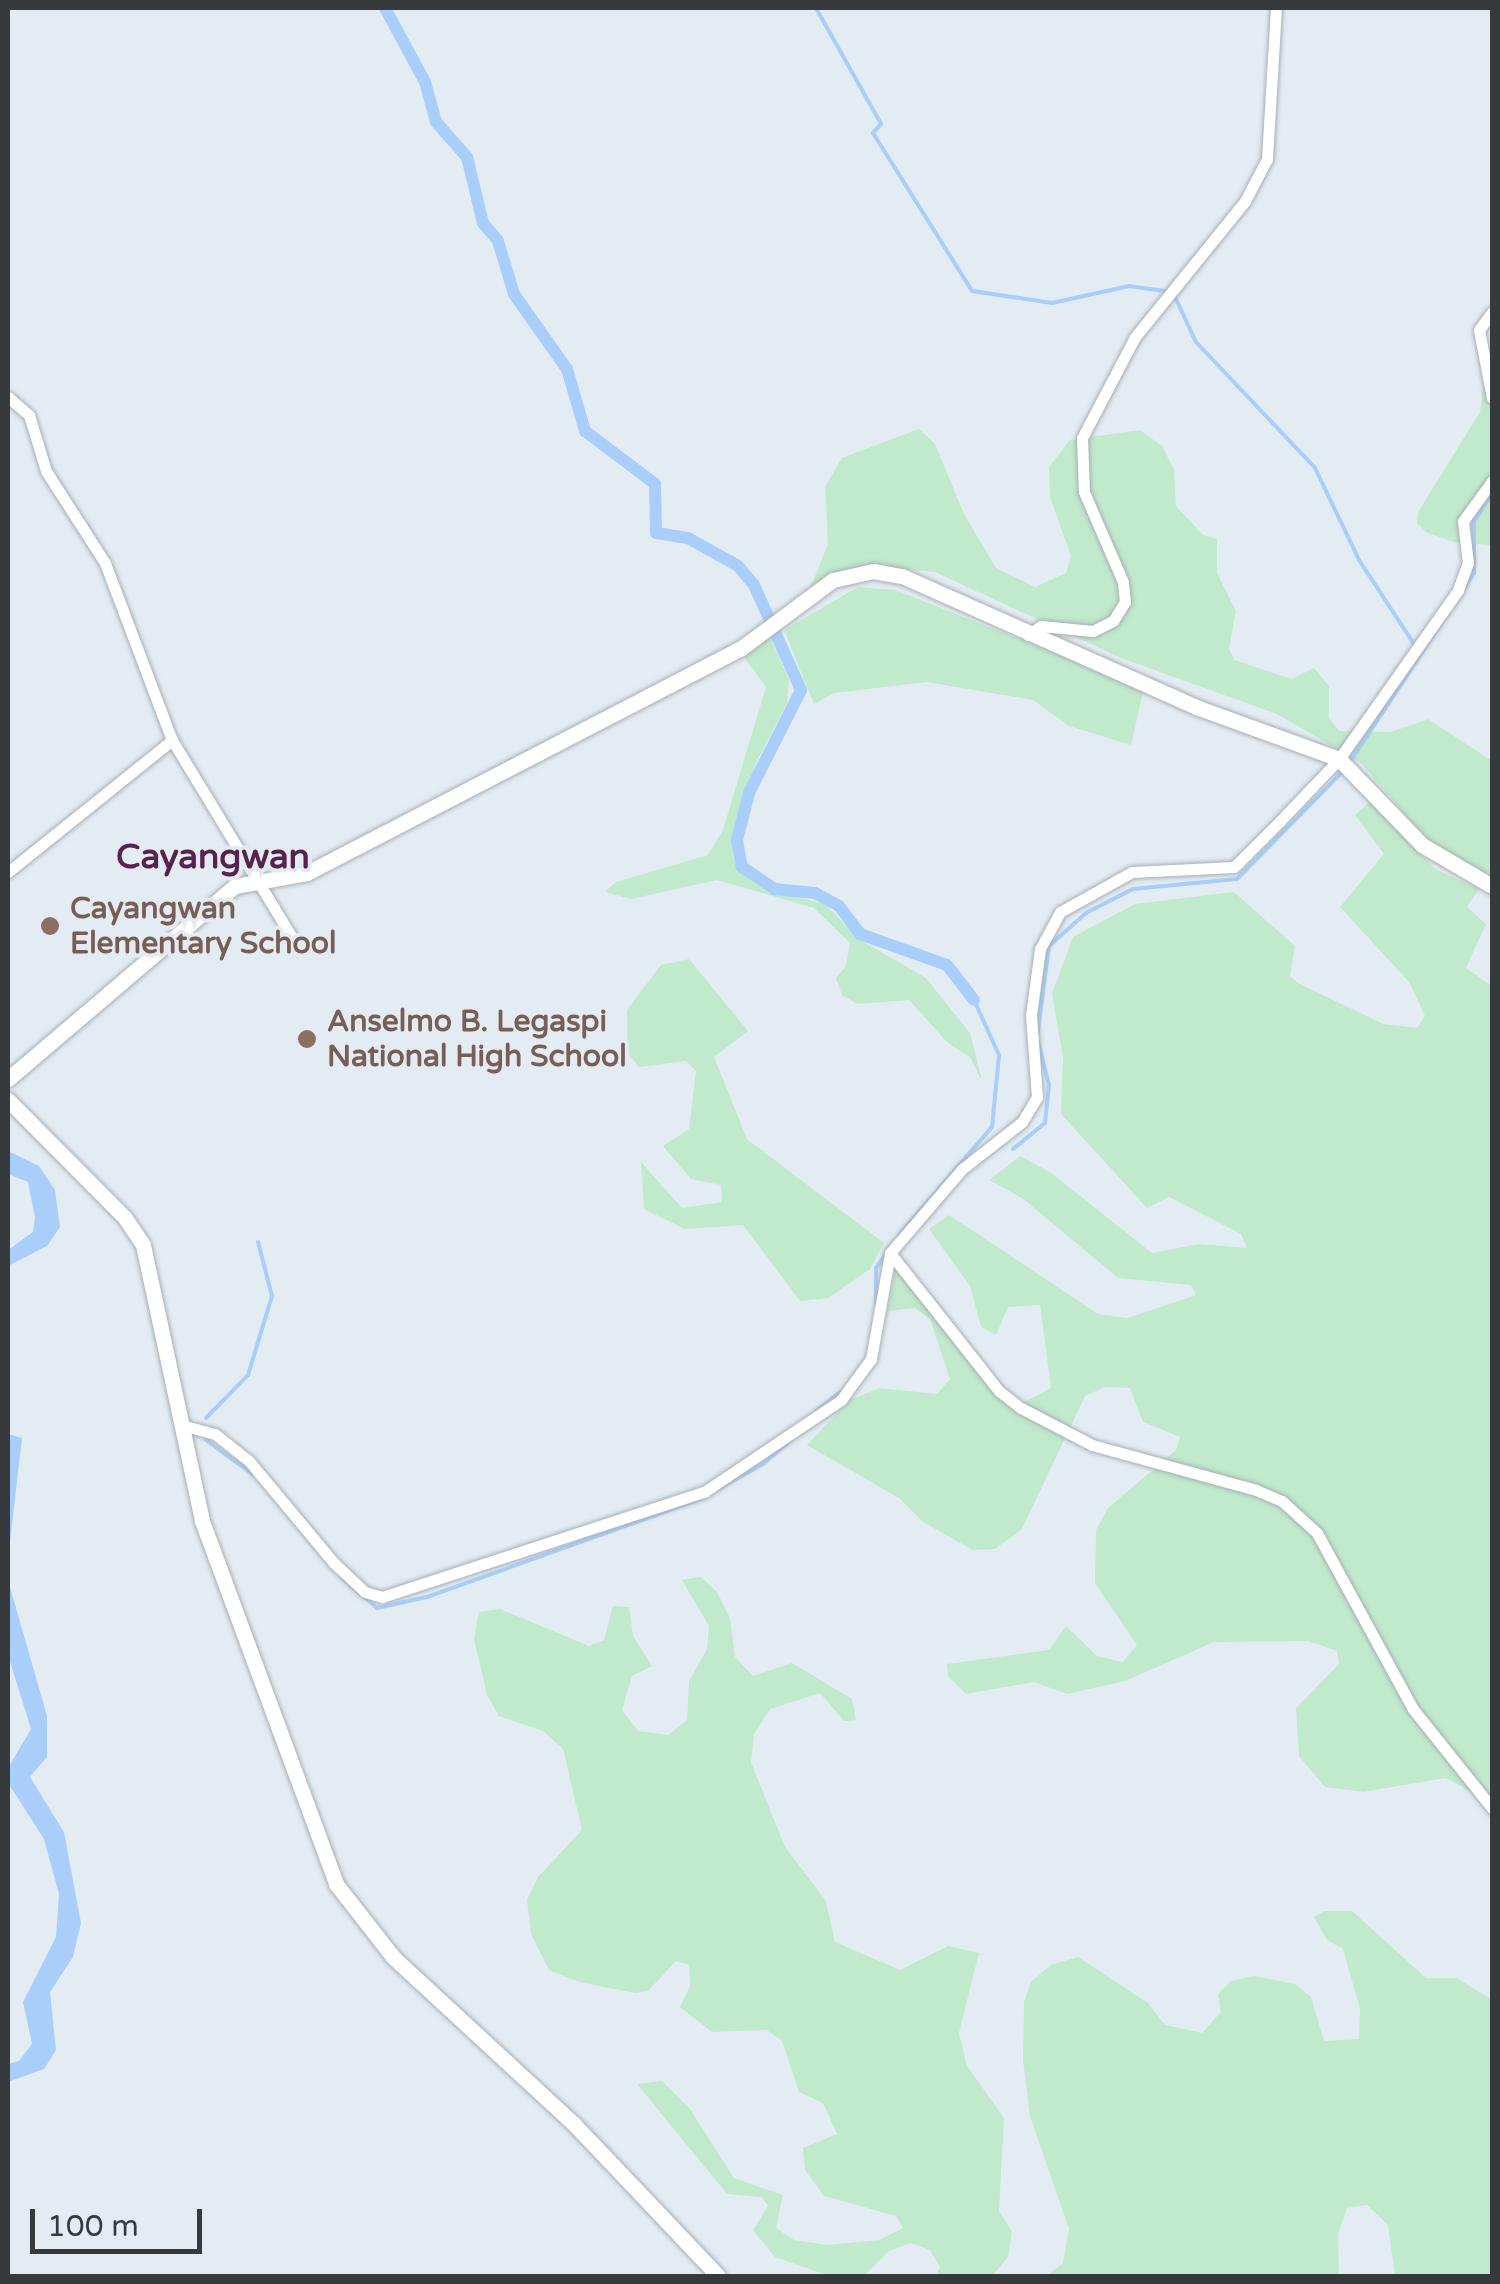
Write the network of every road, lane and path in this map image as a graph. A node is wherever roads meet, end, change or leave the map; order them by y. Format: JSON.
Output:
{"nodes":[{"id":1,"x":1276,"y":8,"type":"edge"},
{"id":2,"x":1492,"y":312,"type":"edge"},
{"id":3,"x":8,"y":397,"type":"edge"},
{"id":4,"x":1492,"y":398,"type":"edge"},
{"id":5,"x":1492,"y":481,"type":"edge"},
{"id":6,"x":1028,"y":635,"type":"junction"},
{"id":7,"x":172,"y":740,"type":"junction"},
{"id":8,"x":1339,"y":758,"type":"junction"},
{"id":9,"x":8,"y":872,"type":"edge"},
{"id":10,"x":257,"y":880,"type":"junction"},
{"id":11,"x":1492,"y":886,"type":"edge"},
{"id":12,"x":298,"y":947,"type":"dead end"},
{"id":13,"x":8,"y":1078,"type":"edge"},
{"id":14,"x":8,"y":1100,"type":"edge"},
{"id":15,"x":890,"y":1254,"type":"junction"},
{"id":16,"x":184,"y":1426,"type":"junction"},
{"id":17,"x":1492,"y":1808,"type":"edge"},
{"id":18,"x":718,"y":2276,"type":"edge"}],
"edges":[{"from":1,"to":6,"type":"street"},
{"from":2,"to":4,"type":"street"},
{"from":3,"to":7,"type":"street"},
{"from":5,"to":8,"type":"street"},
{"from":6,"to":8,"type":"street"},
{"from":6,"to":10,"type":"street"},
{"from":7,"to":9,"type":"street"},
{"from":7,"to":10,"type":"street"},
{"from":8,"to":11,"type":"street"},
{"from":8,"to":15,"type":"street"},
{"from":10,"to":12,"type":"street"},
{"from":10,"to":13,"type":"street"},
{"from":14,"to":16,"type":"street"},
{"from":15,"to":16,"type":"street"},
{"from":15,"to":17,"type":"street"},
{"from":16,"to":18,"type":"street"}]}
